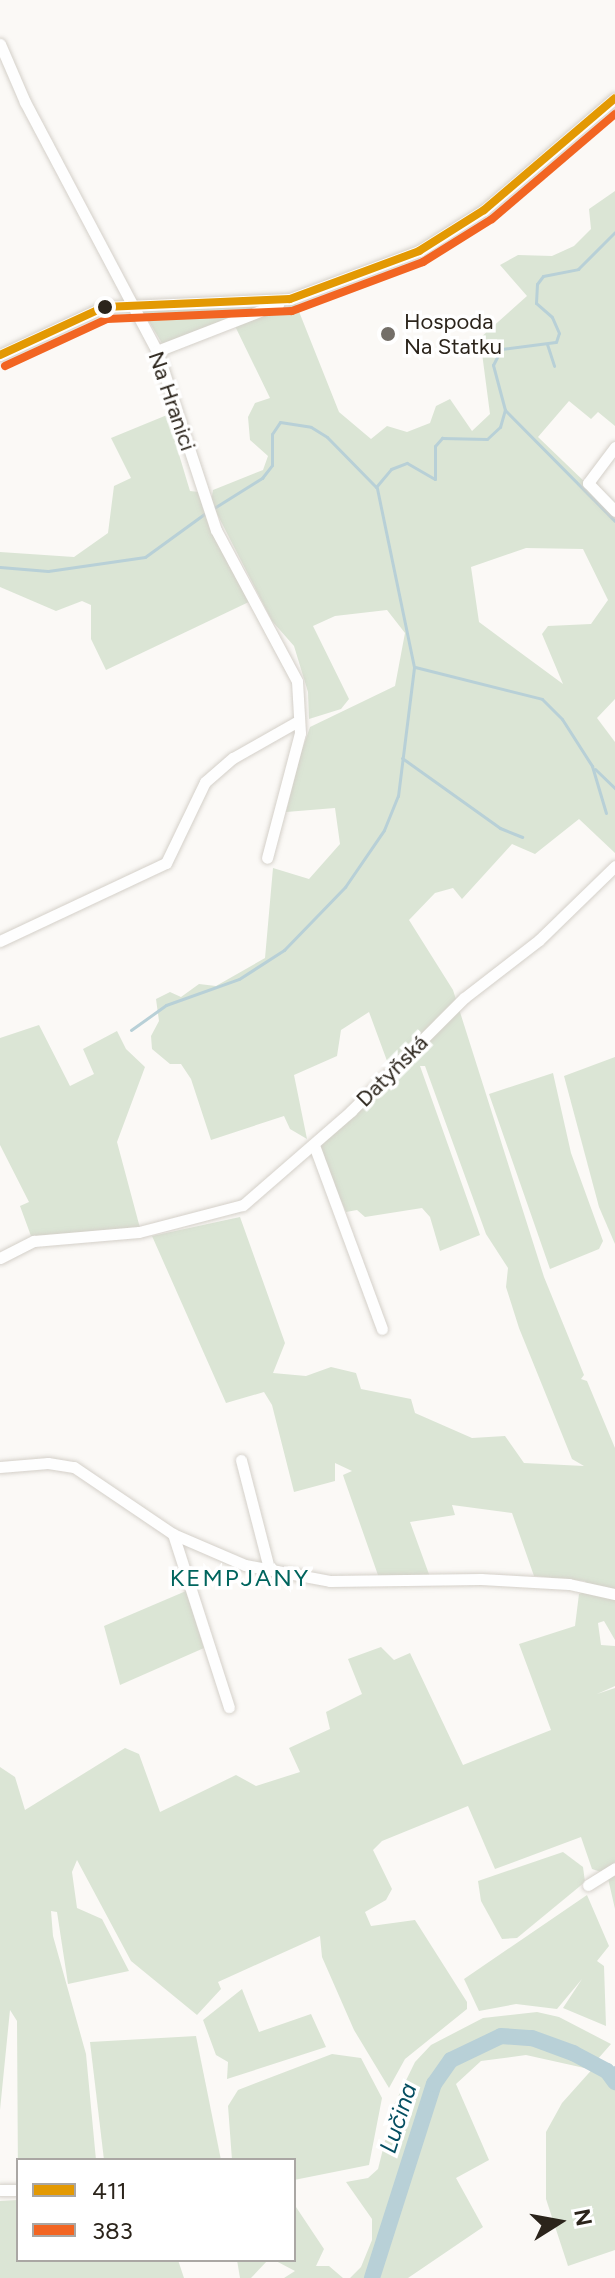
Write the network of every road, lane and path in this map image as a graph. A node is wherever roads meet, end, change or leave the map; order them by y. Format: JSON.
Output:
{"nodes":[{"id":1,"x":0,"y":44,"type":"edge"},
{"id":2,"x":615,"y":98,"type":"edge"},
{"id":3,"x":290,"y":299,"type":"junction"},
{"id":4,"x":128,"y":304,"type":"junction"},
{"id":5,"x":157,"y":351,"type":"junction"},
{"id":6,"x":0,"y":355,"type":"edge"},
{"id":7,"x":615,"y":447,"type":"edge"},
{"id":8,"x":615,"y":511,"type":"edge"},
{"id":9,"x":298,"y":721,"type":"junction"},
{"id":10,"x":267,"y":858,"type":"dead end"},
{"id":11,"x":615,"y":866,"type":"edge"},
{"id":12,"x":0,"y":941,"type":"edge"},
{"id":13,"x":314,"y":1145,"type":"junction"},
{"id":14,"x":0,"y":1258,"type":"edge"},
{"id":15,"x":382,"y":1329,"type":"dead end"},
{"id":16,"x":241,"y":1460,"type":"dead end"},
{"id":17,"x":0,"y":1467,"type":"edge"},
{"id":18,"x":173,"y":1534,"type":"junction"},
{"id":19,"x":269,"y":1568,"type":"junction"},
{"id":20,"x":615,"y":1594,"type":"edge"},
{"id":21,"x":229,"y":1707,"type":"dead end"},
{"id":22,"x":615,"y":1868,"type":"edge"},
{"id":23,"x":588,"y":1885,"type":"dead end"}],
"edges":[{"from":1,"to":4,"type":"street","name":"Na Hranici"},
{"from":2,"to":3,"type":"street"},
{"from":3,"to":4,"type":"street"},
{"from":3,"to":5,"type":"street"},
{"from":4,"to":5,"type":"street","name":"Na Hranici"},
{"from":4,"to":6,"type":"street"},
{"from":5,"to":9,"type":"street","name":"Na Hranici"},
{"from":7,"to":8,"type":"street"},
{"from":9,"to":10,"type":"street","name":"Na Hranici"},
{"from":9,"to":12,"type":"street"},
{"from":11,"to":13,"type":"street","name":"Datyňská"},
{"from":13,"to":14,"type":"street","name":"Datyňská"},
{"from":13,"to":15,"type":"street"},
{"from":16,"to":19,"type":"street"},
{"from":17,"to":18,"type":"street"},
{"from":18,"to":19,"type":"street"},
{"from":18,"to":21,"type":"street"},
{"from":19,"to":20,"type":"street"},
{"from":22,"to":23,"type":"street"}]}
